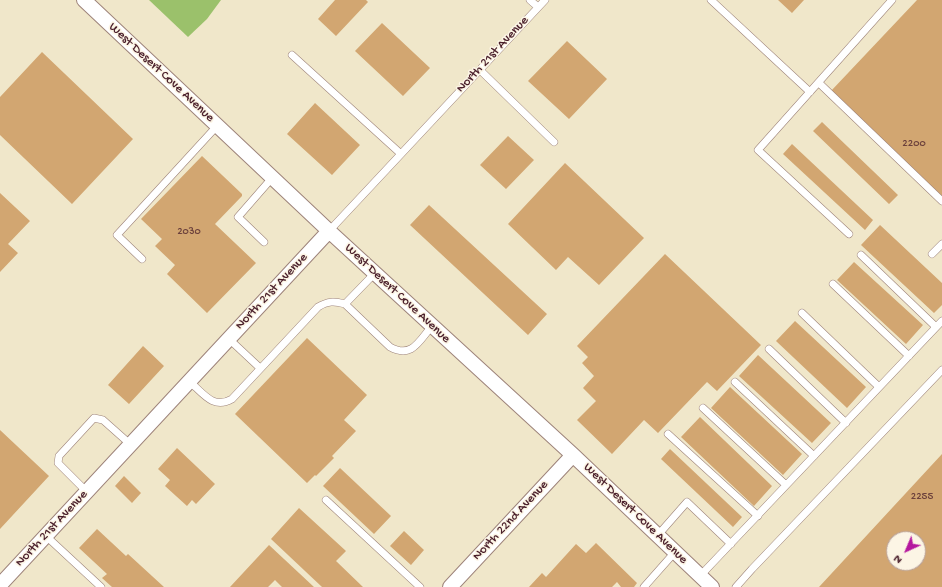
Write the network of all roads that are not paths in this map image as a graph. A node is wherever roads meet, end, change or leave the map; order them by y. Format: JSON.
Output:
{"nodes":[{"id":1,"x":84,"y":0,"type":"edge"},
{"id":2,"x":530,"y":0,"type":"edge"},
{"id":3,"x":545,"y":0,"type":"edge"},
{"id":4,"x":711,"y":0,"type":"edge"},
{"id":5,"x":892,"y":0,"type":"edge"},
{"id":6,"x":538,"y":7,"type":"junction"},
{"id":7,"x":292,"y":55,"type":"dead end"},
{"id":8,"x":480,"y":70,"type":"junction"},
{"id":9,"x":819,"y":83,"type":"junction"},
{"id":10,"x":810,"y":92,"type":"junction"},
{"id":11,"x":217,"y":126,"type":"junction"},
{"id":12,"x":554,"y":142,"type":"dead end"},
{"id":13,"x":401,"y":154,"type":"junction"},
{"id":14,"x":272,"y":178,"type":"junction"},
{"id":15,"x":942,"y":200,"type":"edge"},
{"id":16,"x":329,"y":231,"type":"junction"},
{"id":17,"x":849,"y":234,"type":"dead end"},
{"id":18,"x":264,"y":242,"type":"dead end"},
{"id":19,"x":942,"y":244,"type":"edge"},
{"id":20,"x":932,"y":254,"type":"dead end"},
{"id":21,"x":860,"y":255,"type":"dead end"},
{"id":22,"x":142,"y":259,"type":"dead end"},
{"id":23,"x":375,"y":273,"type":"junction"},
{"id":24,"x":833,"y":284,"type":"dead end"},
{"id":25,"x":345,"y":304,"type":"junction"},
{"id":26,"x":802,"y":313,"type":"dead end"},
{"id":27,"x":942,"y":321,"type":"edge"},
{"id":28,"x":432,"y":326,"type":"junction"},
{"id":29,"x":936,"y":327,"type":"junction"},
{"id":30,"x":229,"y":339,"type":"junction"},
{"id":31,"x":769,"y":349,"type":"dead end"},
{"id":32,"x":909,"y":356,"type":"junction"},
{"id":33,"x":260,"y":368,"type":"junction"},
{"id":34,"x":942,"y":370,"type":"edge"},
{"id":35,"x":189,"y":381,"type":"junction"},
{"id":36,"x":735,"y":382,"type":"dead end"},
{"id":37,"x":879,"y":387,"type":"junction"},
{"id":38,"x":704,"y":408,"type":"dead end"},
{"id":39,"x":846,"y":422,"type":"junction"},
{"id":40,"x":668,"y":434,"type":"dead end"},
{"id":41,"x":130,"y":444,"type":"junction"},
{"id":42,"x":573,"y":455,"type":"junction"},
{"id":43,"x":814,"y":456,"type":"junction"},
{"id":44,"x":786,"y":485,"type":"junction"},
{"id":45,"x":87,"y":492,"type":"junction"},
{"id":46,"x":326,"y":500,"type":"dead end"},
{"id":47,"x":758,"y":516,"type":"junction"},
{"id":48,"x":46,"y":536,"type":"junction"},
{"id":49,"x":658,"y":536,"type":"junction"},
{"id":50,"x":731,"y":544,"type":"junction"},
{"id":51,"x":675,"y":552,"type":"junction"},
{"id":52,"x":707,"y":584,"type":"edge"},
{"id":53,"x":0,"y":585,"type":"edge"},
{"id":54,"x":101,"y":587,"type":"edge"},
{"id":55,"x":420,"y":587,"type":"edge"},
{"id":56,"x":450,"y":587,"type":"edge"},
{"id":57,"x":644,"y":587,"type":"edge"},
{"id":58,"x":736,"y":587,"type":"edge"}],
"edges":[{"from":1,"to":11,"type":"street","name":"West Desert Cove Avenue"},
{"from":2,"to":6,"type":"lane"},
{"from":3,"to":6,"type":"lane","name":"North 21st Avenue"},
{"from":4,"to":10,"type":"lane"},
{"from":5,"to":9,"type":"lane"},
{"from":6,"to":8,"type":"lane","name":"North 21st Avenue"},
{"from":7,"to":13,"type":"lane"},
{"from":8,"to":12,"type":"lane"},
{"from":8,"to":13,"type":"lane","name":"North 21st Avenue"},
{"from":9,"to":10,"type":"lane"},
{"from":9,"to":15,"type":"lane"},
{"from":10,"to":17,"type":"lane"},
{"from":11,"to":14,"type":"street","name":"West Desert Cove Avenue"},
{"from":11,"to":22,"type":"lane"},
{"from":13,"to":16,"type":"lane","name":"North 21st Avenue"},
{"from":14,"to":16,"type":"street","name":"West Desert Cove Avenue"},
{"from":14,"to":18,"type":"lane"},
{"from":16,"to":23,"type":"street","name":"West Desert Cove Avenue"},
{"from":16,"to":30,"type":"street","name":"North 21st Avenue"},
{"from":19,"to":20,"type":"lane"},
{"from":21,"to":29,"type":"lane"},
{"from":23,"to":25,"type":"lane"},
{"from":23,"to":28,"type":"street","name":"West Desert Cove Avenue"},
{"from":24,"to":32,"type":"lane"},
{"from":25,"to":28,"type":"lane"},
{"from":25,"to":33,"type":"lane"},
{"from":26,"to":37,"type":"lane"},
{"from":27,"to":29,"type":"lane"},
{"from":28,"to":42,"type":"street","name":"West Desert Cove Avenue"},
{"from":29,"to":32,"type":"lane"},
{"from":30,"to":33,"type":"lane"},
{"from":30,"to":35,"type":"street","name":"North 21st Avenue"},
{"from":31,"to":39,"type":"lane"},
{"from":32,"to":37,"type":"lane"},
{"from":33,"to":35,"type":"lane"},
{"from":34,"to":58,"type":"lane"},
{"from":35,"to":41,"type":"street","name":"North 21st Avenue"},
{"from":36,"to":43,"type":"lane"},
{"from":37,"to":39,"type":"lane"},
{"from":38,"to":44,"type":"lane"},
{"from":39,"to":43,"type":"lane"},
{"from":40,"to":47,"type":"lane"},
{"from":41,"to":45,"type":"street","name":"North 21st Avenue"},
{"from":41,"to":45,"type":"lane"},
{"from":42,"to":49,"type":"street","name":"West Desert Cove Avenue"},
{"from":42,"to":56,"type":"street","name":"North 22nd Avenue"},
{"from":43,"to":44,"type":"lane"},
{"from":44,"to":47,"type":"lane"},
{"from":45,"to":48,"type":"street","name":"North 21st Avenue"},
{"from":46,"to":55,"type":"lane"},
{"from":47,"to":50,"type":"lane"},
{"from":48,"to":53,"type":"street","name":"North 21st Avenue"},
{"from":48,"to":54,"type":"lane"},
{"from":49,"to":50,"type":"lane"},
{"from":49,"to":51,"type":"street","name":"West Desert Cove Avenue"},
{"from":50,"to":52,"type":"lane"},
{"from":51,"to":52,"type":"street","name":"West Desert Cove Avenue"},
{"from":51,"to":57,"type":"lane"}]}
